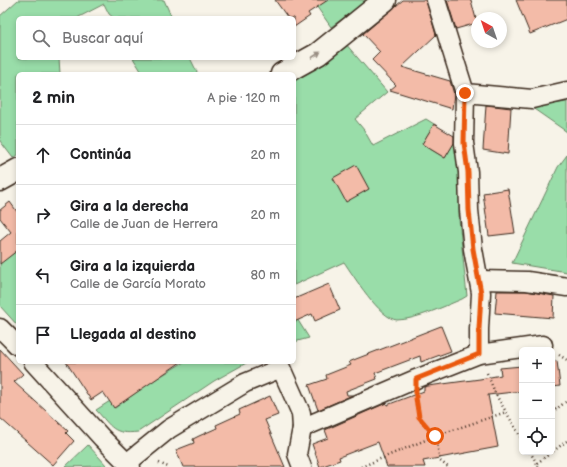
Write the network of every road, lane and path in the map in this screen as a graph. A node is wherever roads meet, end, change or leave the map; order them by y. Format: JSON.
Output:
{"nodes":[{"id":1,"x":385,"y":0,"type":"edge"},
{"id":2,"x":436,"y":0,"type":"edge"},
{"id":3,"x":286,"y":72,"type":"edge"},
{"id":4,"x":567,"y":91,"type":"edge"},
{"id":5,"x":465,"y":93,"type":"junction"},
{"id":6,"x":16,"y":171,"type":"edge"},
{"id":7,"x":0,"y":180,"type":"edge"},
{"id":8,"x":479,"y":280,"type":"junction"},
{"id":9,"x":567,"y":287,"type":"edge"},
{"id":10,"x":0,"y":328,"type":"edge"},
{"id":11,"x":16,"y":344,"type":"edge"},
{"id":12,"x":543,"y":345,"type":"dead end"},
{"id":13,"x":479,"y":354,"type":"junction"},
{"id":14,"x":35,"y":364,"type":"edge"},
{"id":15,"x":416,"y":379,"type":"junction"},
{"id":16,"x":567,"y":401,"type":"edge"},
{"id":17,"x":555,"y":410,"type":"edge"},
{"id":18,"x":506,"y":412,"type":"junction"},
{"id":19,"x":302,"y":428,"type":"junction"},
{"id":20,"x":519,"y":431,"type":"edge"},
{"id":21,"x":435,"y":436,"type":"junction"},
{"id":22,"x":567,"y":441,"type":"edge"},
{"id":23,"x":532,"y":455,"type":"edge"},
{"id":24,"x":537,"y":463,"type":"junction"},
{"id":25,"x":129,"y":465,"type":"edge"},
{"id":26,"x":302,"y":467,"type":"edge"},
{"id":27,"x":361,"y":467,"type":"edge"},
{"id":28,"x":448,"y":467,"type":"edge"},
{"id":29,"x":539,"y":467,"type":"edge"}],
"edges":[{"from":3,"to":1,"type":"street","one_way":true},
{"from":2,"to":5,"type":"street"},
{"from":4,"to":5,"type":"street"},
{"from":5,"to":8,"type":"street"},
{"from":6,"to":7,"type":"street"},
{"from":8,"to":9,"type":"street"},
{"from":8,"to":13,"type":"street"},
{"from":10,"to":11,"type":"street"},
{"from":12,"to":13,"type":"street"},
{"from":13,"to":15,"type":"street"},
{"from":13,"to":18,"type":"path"},
{"from":14,"to":25,"type":"street"},
{"from":15,"to":19,"type":"street"},
{"from":15,"to":21,"type":"path"},
{"from":16,"to":17,"type":"path"},
{"from":18,"to":20,"type":"path"},
{"from":18,"to":21,"type":"path"},
{"from":19,"to":25,"type":"street"},
{"from":19,"to":26,"type":"street"},
{"from":21,"to":27,"type":"path"},
{"from":21,"to":28,"type":"path"},
{"from":22,"to":24,"type":"path"},
{"from":23,"to":24,"type":"path"},
{"from":24,"to":29,"type":"path"}]}
